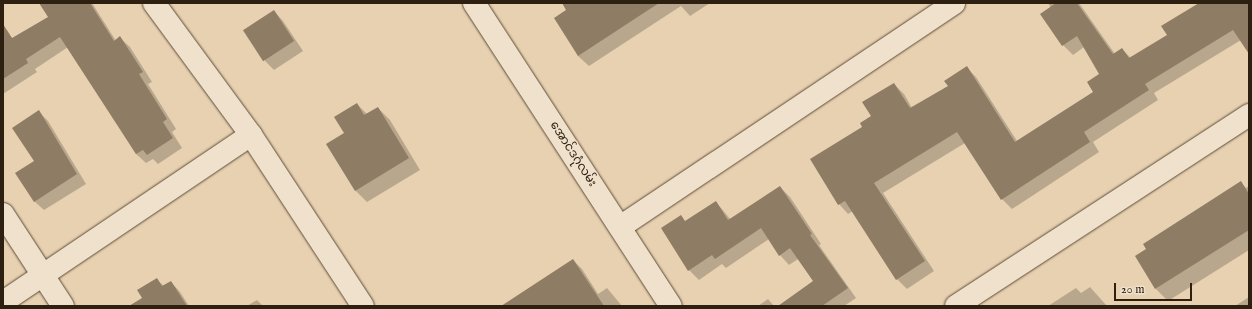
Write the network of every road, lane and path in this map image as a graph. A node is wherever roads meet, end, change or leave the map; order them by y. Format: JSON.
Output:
{"nodes":[{"id":1,"x":154,"y":3,"type":"edge"},
{"id":2,"x":474,"y":3,"type":"edge"},
{"id":3,"x":954,"y":3,"type":"edge"},
{"id":4,"x":1249,"y":115,"type":"edge"},
{"id":5,"x":251,"y":135,"type":"junction"},
{"id":6,"x":3,"y":214,"type":"edge"},
{"id":7,"x":620,"y":227,"type":"junction"},
{"id":8,"x":43,"y":276,"type":"junction"},
{"id":9,"x":3,"y":302,"type":"edge"},
{"id":10,"x":63,"y":306,"type":"edge"},
{"id":11,"x":363,"y":306,"type":"edge"},
{"id":12,"x":671,"y":306,"type":"edge"},
{"id":13,"x":956,"y":306,"type":"edge"}],
"edges":[{"from":1,"to":5,"type":"street"},
{"from":2,"to":7,"type":"street","name":"အောင်ဒဂုံလမ်း"},
{"from":3,"to":7,"type":"street"},
{"from":4,"to":13,"type":"street"},
{"from":5,"to":8,"type":"street"},
{"from":5,"to":11,"type":"street"},
{"from":6,"to":8,"type":"street"},
{"from":7,"to":12,"type":"street","name":"အောင်ဒဂုံလမ်း"},
{"from":8,"to":9,"type":"street"},
{"from":8,"to":10,"type":"street"}]}
